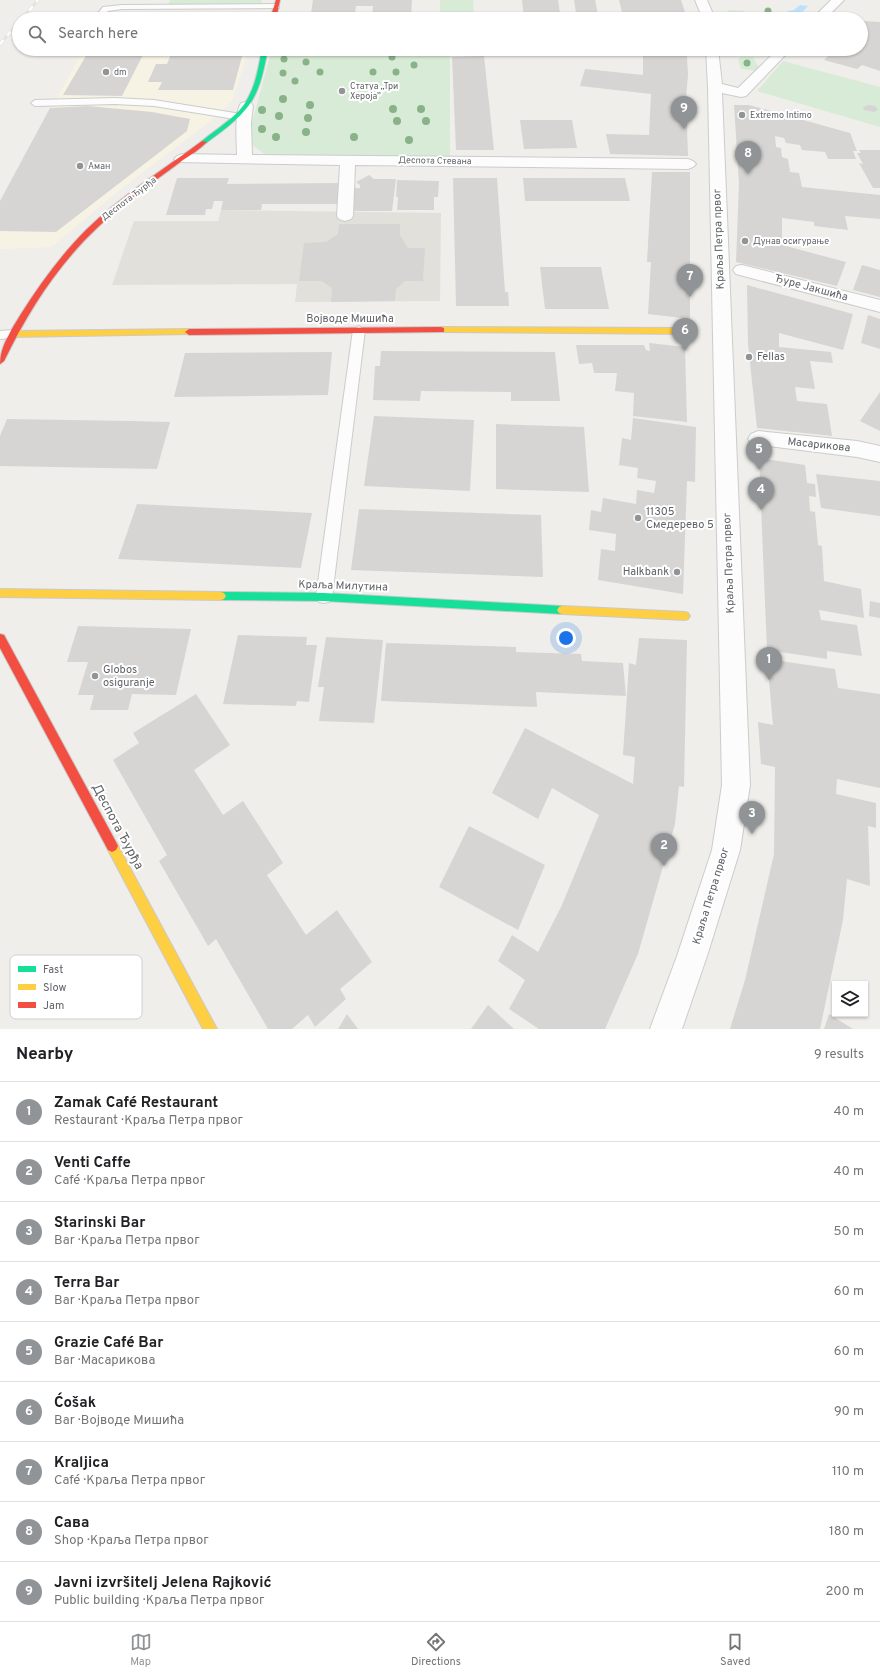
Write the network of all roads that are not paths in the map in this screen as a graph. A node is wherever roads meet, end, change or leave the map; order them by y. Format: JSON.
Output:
{"nodes":[{"id":1,"x":701,"y":0,"type":"edge"},
{"id":2,"x":838,"y":0,"type":"edge"},
{"id":3,"x":277,"y":3,"type":"edge"},
{"id":4,"x":103,"y":12,"type":"edge"},
{"id":5,"x":706,"y":12,"type":"edge"},
{"id":6,"x":825,"y":12,"type":"edge"},
{"id":7,"x":263,"y":56,"type":"edge"},
{"id":8,"x":713,"y":56,"type":"edge"},
{"id":9,"x":778,"y":56,"type":"edge"},
{"id":10,"x":715,"y":87,"type":"junction"},
{"id":11,"x":35,"y":103,"type":"dead end"},
{"id":12,"x":246,"y":106,"type":"junction"},
{"id":13,"x":235,"y":116,"type":"junction"},
{"id":14,"x":182,"y":159,"type":"junction"},
{"id":15,"x":244,"y":160,"type":"junction"},
{"id":16,"x":348,"y":160,"type":"junction"},
{"id":17,"x":688,"y":164,"type":"dead end"},
{"id":18,"x":345,"y":216,"type":"dead end"},
{"id":19,"x":742,"y":270,"type":"dead end"},
{"id":20,"x":880,"y":306,"type":"edge"},
{"id":21,"x":359,"y":330,"type":"junction"},
{"id":22,"x":688,"y":331,"type":"dead end"},
{"id":23,"x":13,"y":334,"type":"junction"},
{"id":24,"x":0,"y":335,"type":"edge"},
{"id":25,"x":0,"y":361,"type":"edge"},
{"id":26,"x":758,"y":439,"type":"dead end"},
{"id":27,"x":880,"y":454,"type":"edge"},
{"id":28,"x":0,"y":593,"type":"edge"},
{"id":29,"x":324,"y":597,"type":"junction"},
{"id":30,"x":685,"y":616,"type":"dead end"},
{"id":31,"x":0,"y":638,"type":"edge"},
{"id":32,"x":210,"y":1029,"type":"edge"},
{"id":33,"x":666,"y":1029,"type":"edge"}],
"edges":[{"from":1,"to":5,"type":"street"},
{"from":2,"to":6,"type":"street"},
{"from":3,"to":4,"type":"lane"},
{"from":7,"to":12,"type":"street","name":"Деспота Ђурђа"},
{"from":8,"to":10,"type":"street","name":"Краља Петра првог"},
{"from":9,"to":10,"type":"street"},
{"from":10,"to":33,"type":"street","name":"Краља Петра првог"},
{"from":11,"to":13,"type":"lane"},
{"from":12,"to":13,"type":"street","name":"Деспота Ђурђа"},
{"from":12,"to":15,"type":"street"},
{"from":13,"to":14,"type":"street","name":"Деспота Ђурђа"},
{"from":14,"to":15,"type":"street","name":"Деспота Стевана"},
{"from":14,"to":23,"type":"street","name":"Деспота Ђурђа"},
{"from":15,"to":16,"type":"street","name":"Деспота Стевана"},
{"from":16,"to":17,"type":"street","name":"Деспота Стевана"},
{"from":16,"to":18,"type":"street"},
{"from":19,"to":20,"type":"street","name":"Ђуре Јакшића"},
{"from":21,"to":22,"type":"street","name":"Војводе Мишића"},
{"from":21,"to":23,"type":"street","name":"Војводе Мишића"},
{"from":21,"to":29,"type":"lane"},
{"from":23,"to":24,"type":"lane"},
{"from":23,"to":25,"type":"street","name":"Деспота Ђурђа"},
{"from":26,"to":27,"type":"street","name":"Масарикова"},
{"from":28,"to":29,"type":"street","name":"Краља Милутина"},
{"from":29,"to":30,"type":"street","name":"Краља Милутина"},
{"from":31,"to":32,"type":"street","name":"Деспота Ђурђа"}]}
